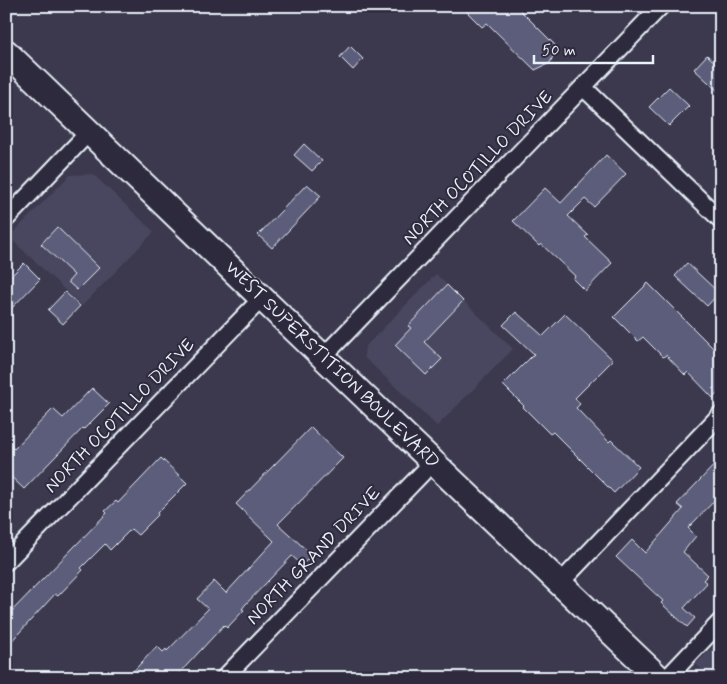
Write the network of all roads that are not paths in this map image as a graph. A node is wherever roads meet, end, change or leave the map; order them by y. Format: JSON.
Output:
{"nodes":[{"id":1,"x":661,"y":6,"type":"edge"},
{"id":2,"x":6,"y":52,"type":"edge"},
{"id":3,"x":583,"y":88,"type":"junction"},
{"id":4,"x":89,"y":132,"type":"junction"},
{"id":5,"x":6,"y":219,"type":"edge"},
{"id":6,"x":721,"y":220,"type":"edge"},
{"id":7,"x":262,"y":298,"type":"junction"},
{"id":8,"x":323,"y":357,"type":"junction"},
{"id":9,"x":721,"y":414,"type":"edge"},
{"id":10,"x":433,"y":462,"type":"junction"},
{"id":11,"x":6,"y":562,"type":"edge"},
{"id":12,"x":560,"y":583,"type":"junction"},
{"id":13,"x":721,"y":622,"type":"edge"},
{"id":14,"x":224,"y":678,"type":"edge"},
{"id":15,"x":659,"y":678,"type":"edge"},
{"id":16,"x":667,"y":678,"type":"edge"}],
"edges":[{"from":1,"to":3,"type":"street","name":"NORTH OCOTILLO DRIVE"},
{"from":2,"to":4,"type":"main road","name":"WEST SUPERSTITION BOULEVARD"},
{"from":3,"to":6,"type":"street"},
{"from":3,"to":8,"type":"street","name":"NORTH OCOTILLO DRIVE"},
{"from":4,"to":5,"type":"street"},
{"from":4,"to":7,"type":"main road","name":"WEST SUPERSTITION BOULEVARD"},
{"from":7,"to":8,"type":"main road","name":"WEST SUPERSTITION BOULEVARD"},
{"from":7,"to":11,"type":"street","name":"NORTH OCOTILLO DRIVE"},
{"from":8,"to":10,"type":"main road","name":"WEST SUPERSTITION BOULEVARD"},
{"from":9,"to":12,"type":"street"},
{"from":10,"to":12,"type":"main road","name":"WEST SUPERSTITION BOULEVARD"},
{"from":10,"to":14,"type":"street","name":"NORTH GRAND DRIVE"},
{"from":12,"to":15,"type":"main road","name":"WEST SUPERSTITION BOULEVARD"},
{"from":13,"to":16,"type":"street"}]}
